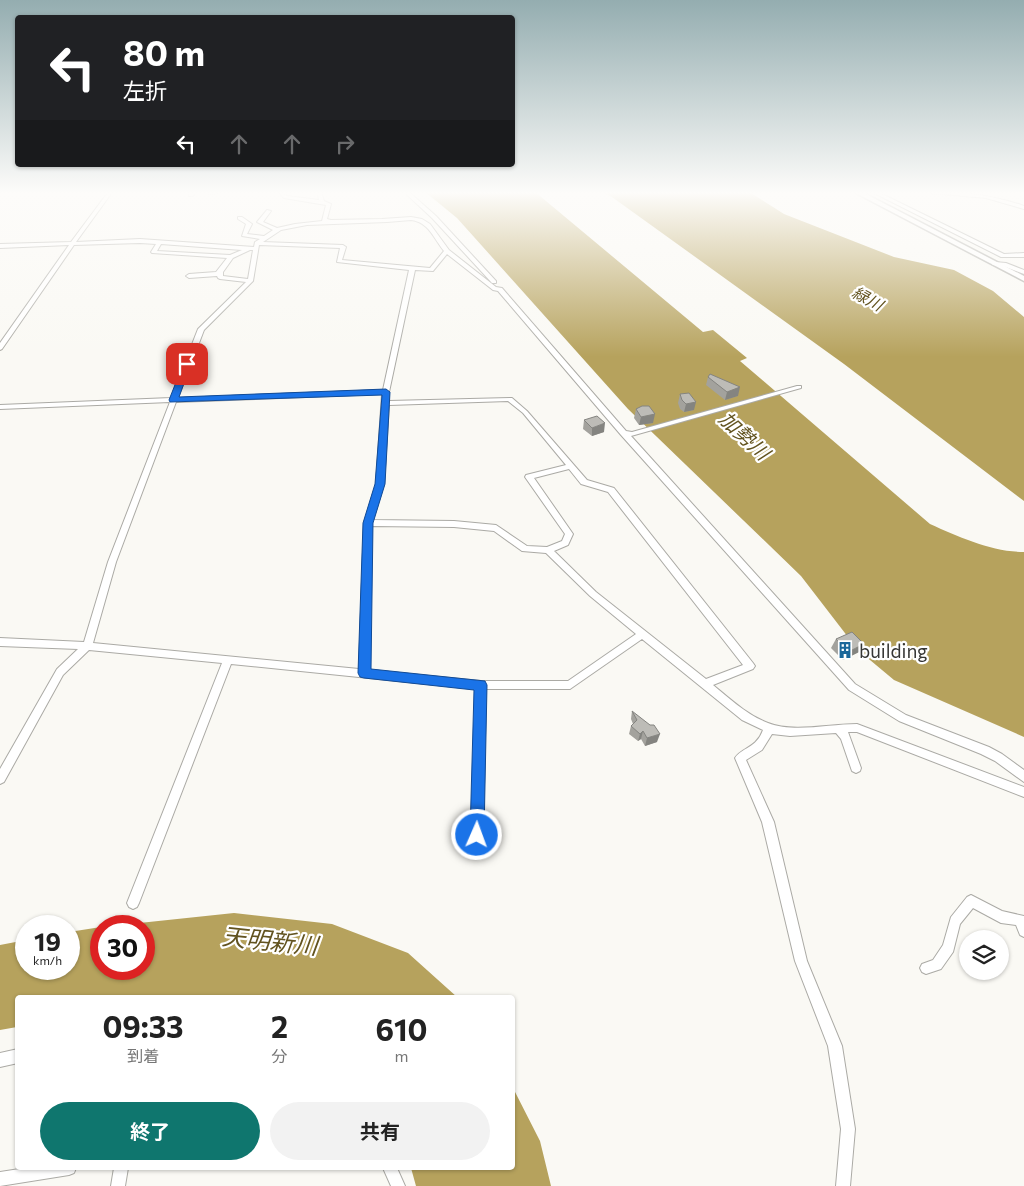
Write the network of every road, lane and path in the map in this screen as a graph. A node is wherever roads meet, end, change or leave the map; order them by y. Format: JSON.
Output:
{"nodes":[{"id":1,"x":70,"y":246,"type":"edge"},
{"id":2,"x":157,"y":246,"type":"edge"},
{"id":3,"x":238,"y":246,"type":"edge"},
{"id":4,"x":443,"y":246,"type":"edge"},
{"id":5,"x":461,"y":246,"type":"edge"},
{"id":6,"x":961,"y":246,"type":"edge"},
{"id":7,"x":984,"y":246,"type":"edge"},
{"id":8,"x":254,"y":247,"type":"junction"},
{"id":9,"x":447,"y":251,"type":"junction"},
{"id":10,"x":1024,"y":255,"type":"edge"},
{"id":11,"x":231,"y":257,"type":"junction"},
{"id":12,"x":995,"y":264,"type":"junction"},
{"id":13,"x":412,"y":269,"type":"junction"},
{"id":14,"x":220,"y":272,"type":"junction"},
{"id":15,"x":1024,"y":272,"type":"edge"},
{"id":16,"x":190,"y":276,"type":"dead end"},
{"id":17,"x":1024,"y":279,"type":"edge"},
{"id":18,"x":250,"y":281,"type":"junction"},
{"id":19,"x":500,"y":289,"type":"junction"},
{"id":20,"x":0,"y":348,"type":"edge"},
{"id":21,"x":799,"y":387,"type":"dead end"},
{"id":22,"x":386,"y":392,"type":"junction"},
{"id":23,"x":174,"y":400,"type":"junction"},
{"id":24,"x":386,"y":403,"type":"junction"},
{"id":25,"x":0,"y":407,"type":"edge"},
{"id":26,"x":628,"y":433,"type":"junction"},
{"id":27,"x":571,"y":466,"type":"junction"},
{"id":28,"x":368,"y":523,"type":"junction"},
{"id":29,"x":548,"y":550,"type":"junction"},
{"id":30,"x":642,"y":634,"type":"junction"},
{"id":31,"x":0,"y":642,"type":"edge"},
{"id":32,"x":87,"y":646,"type":"junction"},
{"id":33,"x":228,"y":660,"type":"junction"},
{"id":34,"x":364,"y":673,"type":"junction"},
{"id":35,"x":705,"y":684,"type":"junction"},
{"id":36,"x":481,"y":685,"type":"junction"},
{"id":37,"x":769,"y":728,"type":"junction"},
{"id":38,"x":838,"y":728,"type":"junction"},
{"id":39,"x":856,"y":768,"type":"dead end"},
{"id":40,"x":1024,"y":777,"type":"edge"},
{"id":41,"x":0,"y":779,"type":"edge"},
{"id":42,"x":1024,"y":792,"type":"edge"},
{"id":43,"x":477,"y":835,"type":"dead end"},
{"id":44,"x":133,"y":903,"type":"dead end"},
{"id":45,"x":1024,"y":931,"type":"edge"},
{"id":46,"x":926,"y":968,"type":"dead end"},
{"id":47,"x":15,"y":1057,"type":"edge"},
{"id":48,"x":0,"y":1060,"type":"edge"},
{"id":49,"x":56,"y":1170,"type":"edge"},
{"id":50,"x":121,"y":1170,"type":"edge"},
{"id":51,"x":391,"y":1170,"type":"edge"},
{"id":52,"x":0,"y":1179,"type":"edge"},
{"id":53,"x":118,"y":1186,"type":"edge"},
{"id":54,"x":398,"y":1186,"type":"edge"},
{"id":55,"x":843,"y":1186,"type":"edge"}],
"edges":[{"from":1,"to":20,"type":"street"},
{"from":2,"to":11,"type":"street"},
{"from":3,"to":8,"type":"street"},
{"from":4,"to":9,"type":"street"},
{"from":5,"to":19,"type":"street"},
{"from":6,"to":12,"type":"main road"},
{"from":7,"to":10,"type":"street"},
{"from":8,"to":11,"type":"street"},
{"from":8,"to":13,"type":"street"},
{"from":8,"to":18,"type":"street"},
{"from":9,"to":13,"type":"street"},
{"from":9,"to":19,"type":"street"},
{"from":11,"to":14,"type":"street"},
{"from":12,"to":15,"type":"street"},
{"from":12,"to":17,"type":"main road"},
{"from":13,"to":22,"type":"street"},
{"from":14,"to":16,"type":"street"},
{"from":14,"to":18,"type":"street"},
{"from":18,"to":23,"type":"street"},
{"from":19,"to":26,"type":"street"},
{"from":21,"to":26,"type":"street"},
{"from":22,"to":23,"type":"street"},
{"from":22,"to":24,"type":"street"},
{"from":23,"to":25,"type":"street"},
{"from":23,"to":32,"type":"street"},
{"from":24,"to":27,"type":"street"},
{"from":24,"to":28,"type":"street"},
{"from":26,"to":40,"type":"street"},
{"from":27,"to":29,"type":"street"},
{"from":27,"to":35,"type":"street"},
{"from":28,"to":29,"type":"street"},
{"from":28,"to":34,"type":"street"},
{"from":29,"to":30,"type":"street"},
{"from":30,"to":35,"type":"street"},
{"from":30,"to":36,"type":"street"},
{"from":31,"to":32,"type":"street"},
{"from":32,"to":33,"type":"street"},
{"from":32,"to":41,"type":"street"},
{"from":33,"to":34,"type":"street"},
{"from":33,"to":44,"type":"street"},
{"from":34,"to":36,"type":"street"},
{"from":35,"to":37,"type":"street"},
{"from":36,"to":43,"type":"street"},
{"from":37,"to":38,"type":"street"},
{"from":37,"to":55,"type":"street"},
{"from":38,"to":39,"type":"street"},
{"from":38,"to":42,"type":"street"},
{"from":45,"to":46,"type":"street"},
{"from":47,"to":48,"type":"street"},
{"from":49,"to":52,"type":"street"},
{"from":50,"to":53,"type":"street"},
{"from":51,"to":54,"type":"street"}]}
